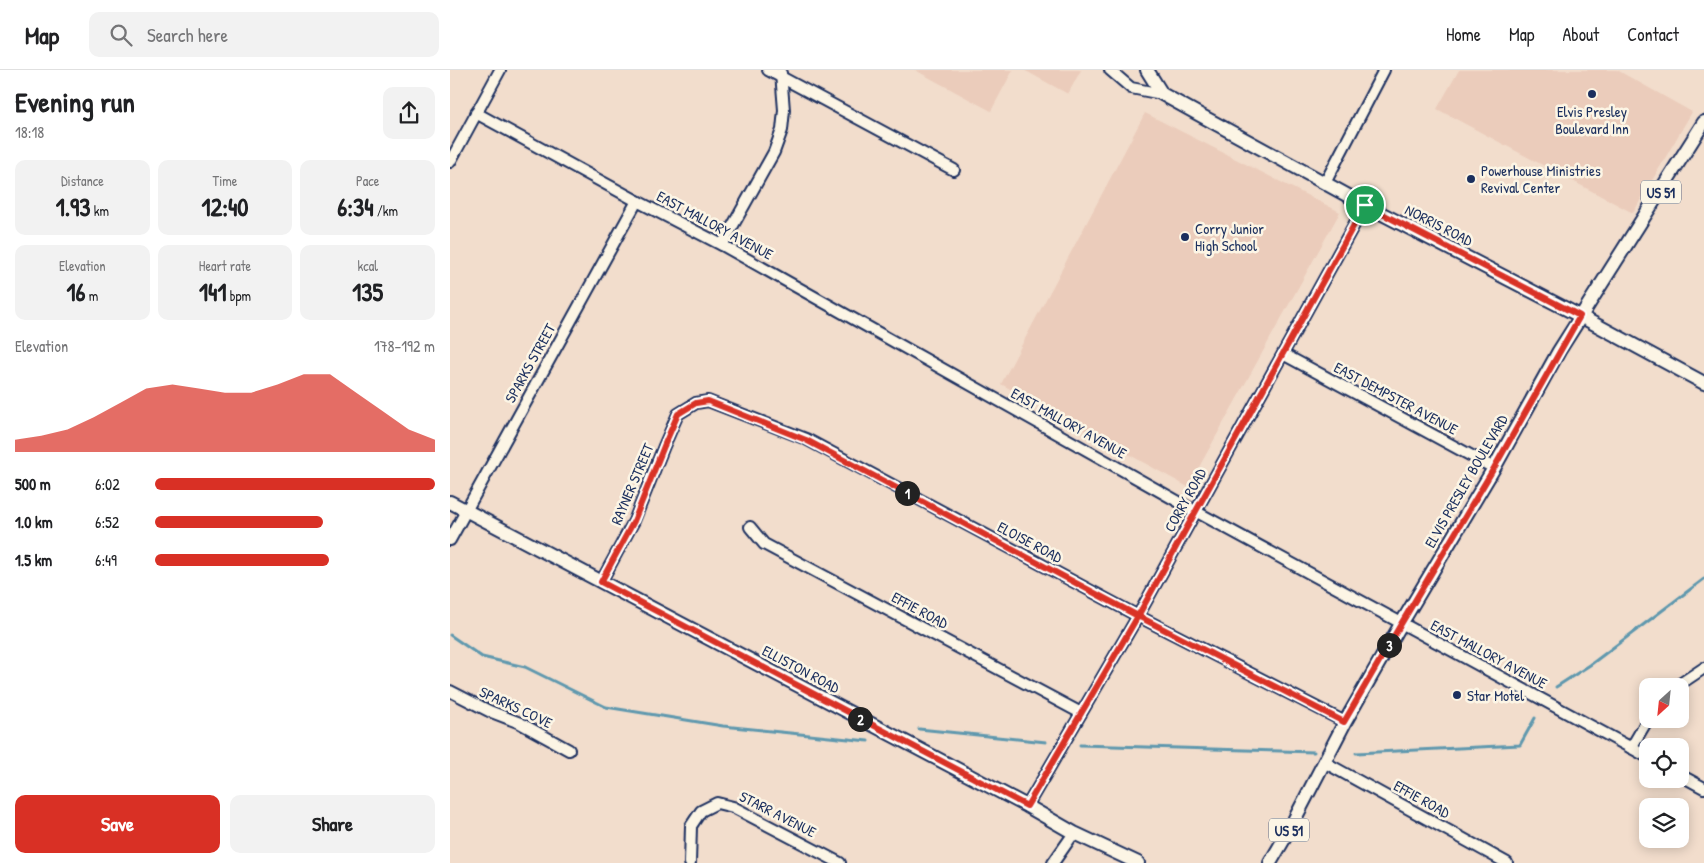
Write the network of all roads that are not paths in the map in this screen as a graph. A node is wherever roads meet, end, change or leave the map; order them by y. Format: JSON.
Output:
{"nodes":[{"id":1,"x":500,"y":70,"type":"edge"},
{"id":2,"x":768,"y":70,"type":"edge"},
{"id":3,"x":1110,"y":70,"type":"edge"},
{"id":4,"x":1147,"y":70,"type":"edge"},
{"id":5,"x":1384,"y":70,"type":"edge"},
{"id":6,"x":781,"y":74,"type":"edge"},
{"id":7,"x":1162,"y":94,"type":"junction"},
{"id":8,"x":476,"y":113,"type":"junction"},
{"id":9,"x":1704,"y":122,"type":"edge"},
{"id":10,"x":450,"y":162,"type":"edge"},
{"id":11,"x":954,"y":170,"type":"dead end"},
{"id":12,"x":1325,"y":183,"type":"junction"},
{"id":13,"x":637,"y":201,"type":"junction"},
{"id":14,"x":1365,"y":205,"type":"junction"},
{"id":15,"x":722,"y":245,"type":"junction"},
{"id":16,"x":1580,"y":316,"type":"junction"},
{"id":17,"x":1283,"y":354,"type":"junction"},
{"id":18,"x":1704,"y":383,"type":"edge"},
{"id":19,"x":696,"y":403,"type":"joint"},
{"id":20,"x":1494,"y":468,"type":"junction"},
{"id":21,"x":450,"y":502,"type":"edge"},
{"id":22,"x":466,"y":510,"type":"junction"},
{"id":23,"x":1195,"y":511,"type":"junction"},
{"id":24,"x":750,"y":527,"type":"dead end"},
{"id":25,"x":450,"y":540,"type":"edge"},
{"id":26,"x":601,"y":582,"type":"junction"},
{"id":27,"x":1138,"y":616,"type":"junction"},
{"id":28,"x":1401,"y":624,"type":"junction"},
{"id":29,"x":1704,"y":668,"type":"edge"},
{"id":30,"x":1689,"y":678,"type":"edge"},
{"id":31,"x":450,"y":691,"type":"edge"},
{"id":32,"x":1081,"y":713,"type":"junction"},
{"id":33,"x":1344,"y":722,"type":"junction"},
{"id":34,"x":1643,"y":728,"type":"edge"},
{"id":35,"x":1631,"y":748,"type":"junction"},
{"id":36,"x":569,"y":750,"type":"dead end"},
{"id":37,"x":1639,"y":752,"type":"edge"},
{"id":38,"x":1324,"y":762,"type":"junction"},
{"id":39,"x":1689,"y":780,"type":"edge"},
{"id":40,"x":1704,"y":788,"type":"edge"},
{"id":41,"x":1027,"y":806,"type":"junction"},
{"id":42,"x":1074,"y":833,"type":"junction"},
{"id":43,"x":690,"y":863,"type":"edge"},
{"id":44,"x":840,"y":863,"type":"edge"},
{"id":45,"x":1053,"y":863,"type":"edge"},
{"id":46,"x":1138,"y":863,"type":"edge"},
{"id":47,"x":1270,"y":863,"type":"edge"},
{"id":48,"x":1507,"y":863,"type":"edge"}],
"edges":[{"from":1,"to":8,"type":"street"},
{"from":2,"to":6,"type":"street"},
{"from":3,"to":7,"type":"street","name":"NORRIS ROAD"},
{"from":4,"to":7,"type":"main road","name":"NORRIS ROAD"},
{"from":5,"to":12,"type":"street"},
{"from":6,"to":11,"type":"street"},
{"from":6,"to":15,"type":"street"},
{"from":7,"to":12,"type":"main road","name":"NORRIS ROAD"},
{"from":8,"to":10,"type":"street"},
{"from":8,"to":13,"type":"street","name":"EAST MALLORY AVENUE"},
{"from":9,"to":16,"type":"main road","name":"ELVIS PRESLEY BOULEVARD","number":"US 51"},
{"from":12,"to":14,"type":"main road","name":"NORRIS ROAD"},
{"from":13,"to":15,"type":"street","name":"EAST MALLORY AVENUE"},
{"from":13,"to":22,"type":"street","name":"SPARKS STREET"},
{"from":14,"to":16,"type":"main road","name":"NORRIS ROAD"},
{"from":14,"to":17,"type":"street","name":"CORRY ROAD"},
{"from":15,"to":23,"type":"street","name":"EAST MALLORY AVENUE"},
{"from":16,"to":18,"type":"main road","name":"NORRIS ROAD"},
{"from":16,"to":20,"type":"main road","name":"ELVIS PRESLEY BOULEVARD","number":"US 51"},
{"from":17,"to":20,"type":"street","name":"EAST DEMPSTER AVENUE"},
{"from":17,"to":23,"type":"street","name":"CORRY ROAD"},
{"from":19,"to":26,"type":"street","name":"RAYNER STREET"},
{"from":19,"to":27,"type":"street","name":"ELOISE ROAD"},
{"from":20,"to":28,"type":"main road","name":"ELVIS PRESLEY BOULEVARD","number":"US 51"},
{"from":21,"to":22,"type":"main road","name":"ELLISTON ROAD"},
{"from":22,"to":25,"type":"street","name":"SPARKS STREET"},
{"from":22,"to":26,"type":"main road","name":"ELLISTON ROAD"},
{"from":23,"to":27,"type":"street","name":"CORRY ROAD"},
{"from":23,"to":28,"type":"street","name":"EAST MALLORY AVENUE"},
{"from":24,"to":32,"type":"street","name":"EFFIE ROAD"},
{"from":26,"to":41,"type":"main road","name":"ELLISTON ROAD"},
{"from":27,"to":32,"type":"street","name":"CORRY ROAD"},
{"from":27,"to":33,"type":"street","name":"ELOISE ROAD"},
{"from":28,"to":33,"type":"main road","name":"ELVIS PRESLEY BOULEVARD","number":"US 51"},
{"from":28,"to":35,"type":"street","name":"EAST MALLORY AVENUE"},
{"from":29,"to":30,"type":"street"},
{"from":31,"to":36,"type":"street","name":"SPARKS COVE"},
{"from":32,"to":41,"type":"street","name":"CORRY ROAD"},
{"from":33,"to":38,"type":"main road","name":"ELVIS PRESLEY BOULEVARD","number":"US 51"},
{"from":34,"to":35,"type":"street"},
{"from":35,"to":37,"type":"street","name":"EAST MALLORY AVENUE"},
{"from":38,"to":47,"type":"main road","name":"ELVIS PRESLEY BOULEVARD","number":"US 51"},
{"from":38,"to":48,"type":"street","name":"EFFIE ROAD"},
{"from":39,"to":40,"type":"street"},
{"from":41,"to":42,"type":"main road","name":"ELLISTON ROAD"},
{"from":42,"to":45,"type":"street"},
{"from":42,"to":46,"type":"main road","name":"ELLISTON ROAD"},
{"from":43,"to":44,"type":"street","name":"STARR AVENUE"}]}
